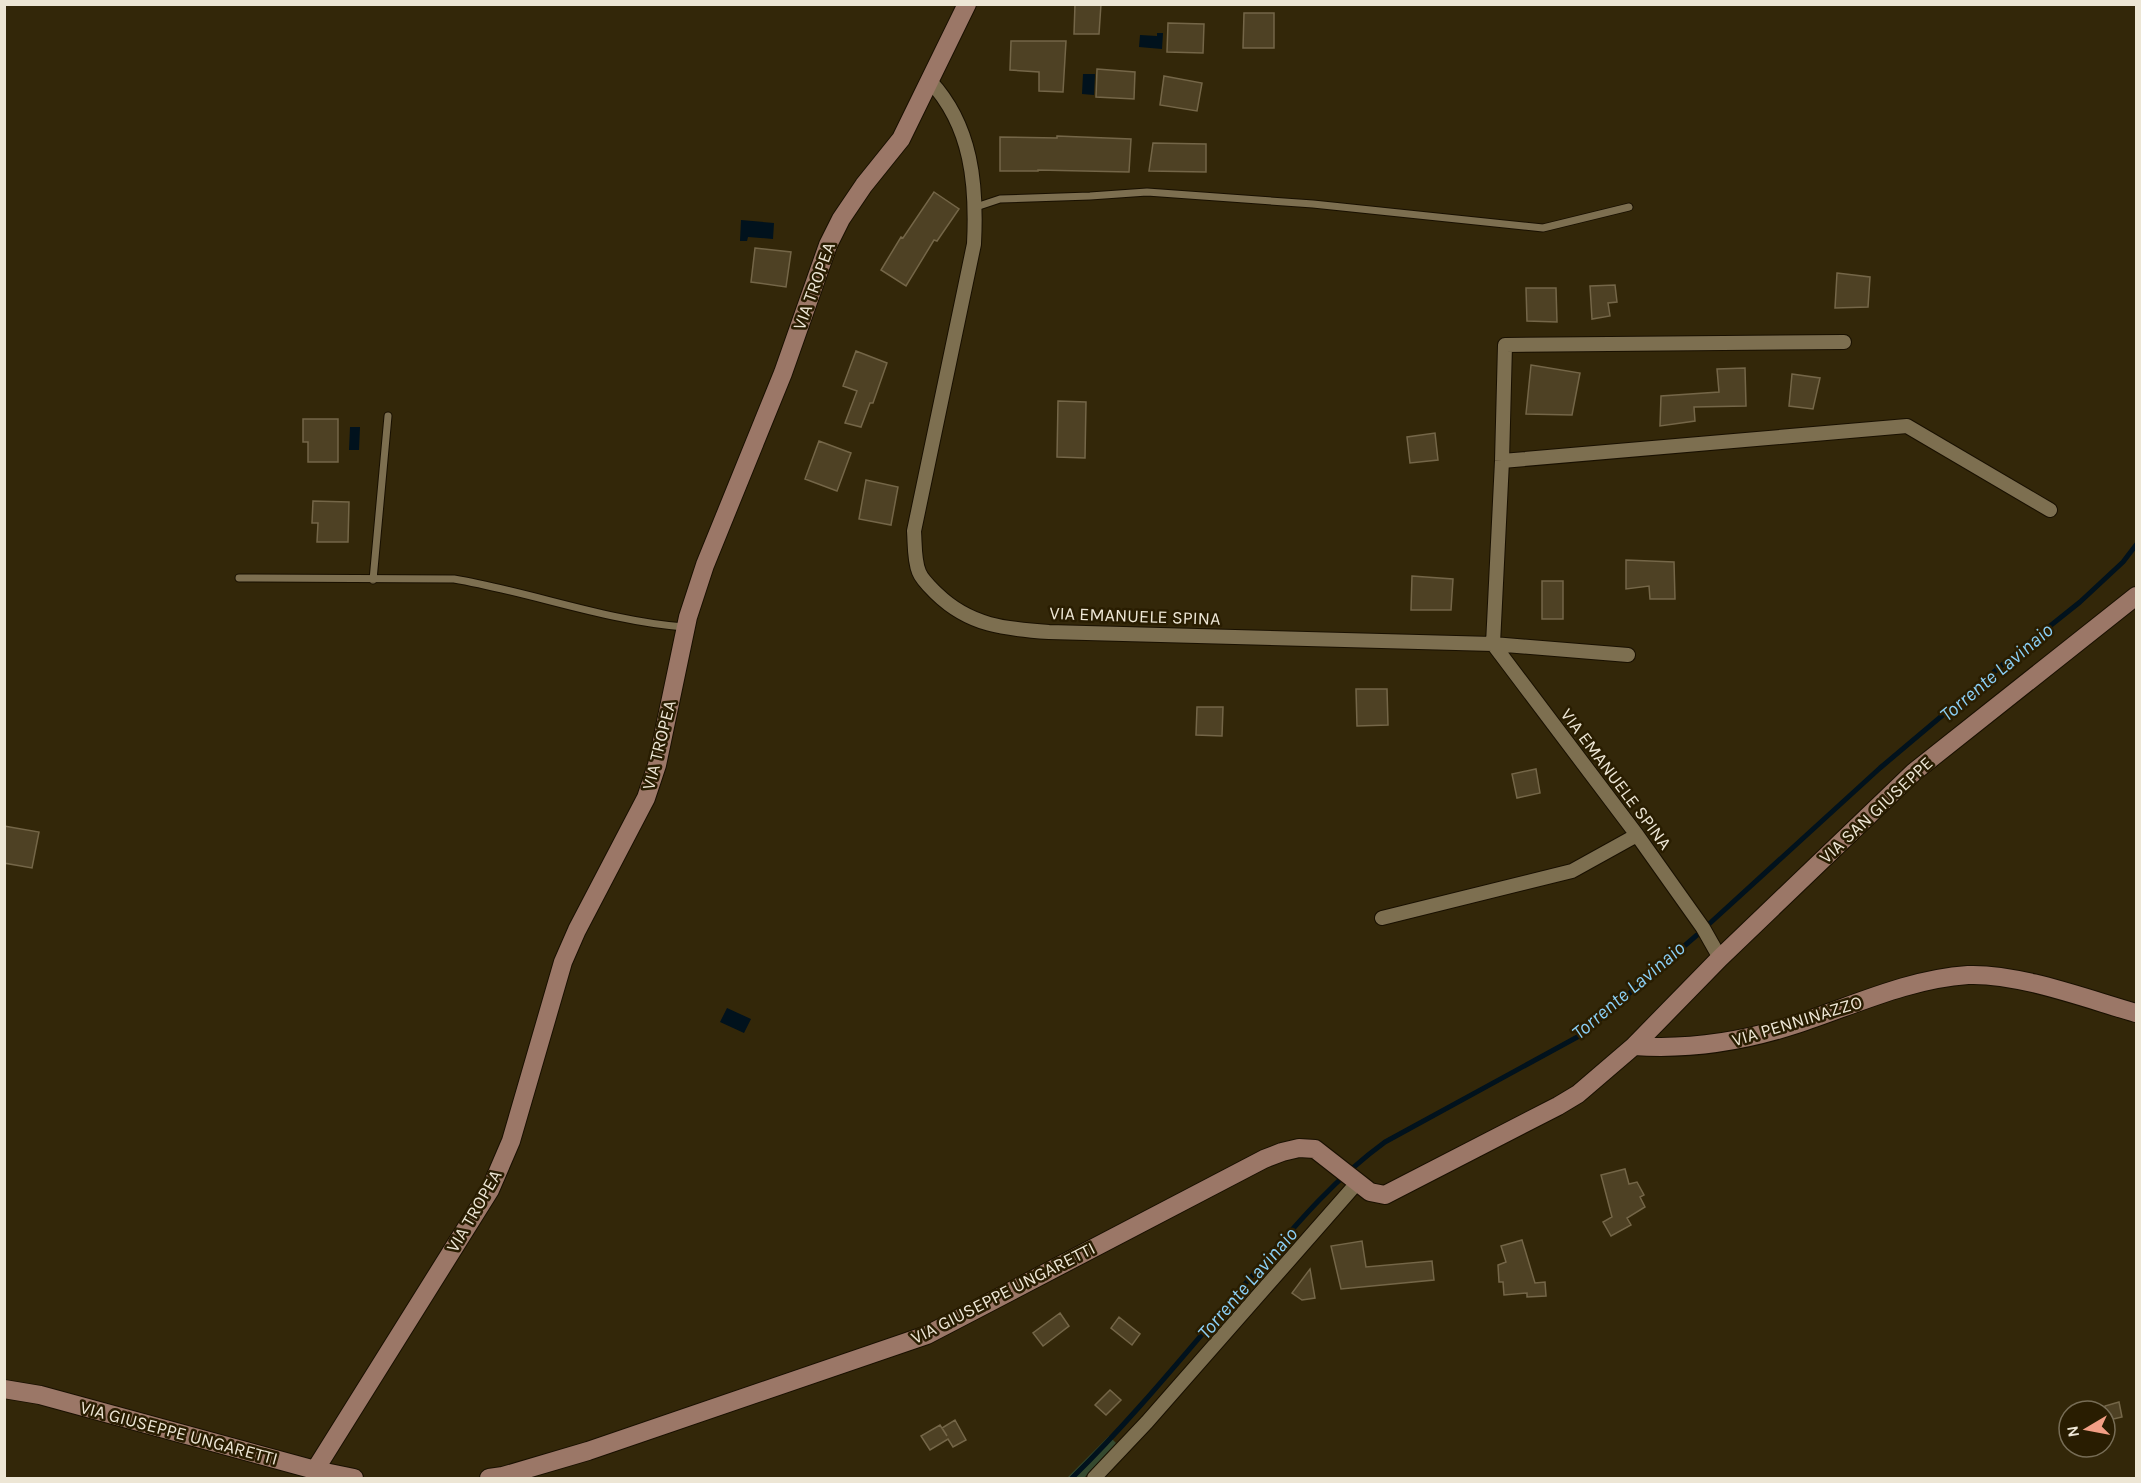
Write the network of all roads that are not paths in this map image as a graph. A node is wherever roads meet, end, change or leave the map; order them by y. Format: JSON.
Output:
{"nodes":[{"id":1,"x":967,"y":4,"type":"edge"},
{"id":2,"x":930,"y":81,"type":"junction"},
{"id":3,"x":975,"y":207,"type":"junction"},
{"id":4,"x":1629,"y":207,"type":"dead end"},
{"id":5,"x":1844,"y":342,"type":"dead end"},
{"id":6,"x":388,"y":416,"type":"dead end"},
{"id":7,"x":1502,"y":461,"type":"junction"},
{"id":8,"x":2050,"y":510,"type":"dead end"},
{"id":9,"x":239,"y":578,"type":"dead end"},
{"id":10,"x":373,"y":580,"type":"junction"},
{"id":11,"x":2136,"y":596,"type":"edge"},
{"id":12,"x":686,"y":627,"type":"junction"},
{"id":13,"x":1493,"y":644,"type":"junction"},
{"id":14,"x":1628,"y":654,"type":"dead end"},
{"id":15,"x":1637,"y":835,"type":"junction"},
{"id":16,"x":1382,"y":918,"type":"dead end"},
{"id":17,"x":1720,"y":958,"type":"junction"},
{"id":18,"x":2136,"y":1013,"type":"edge"},
{"id":19,"x":1634,"y":1046,"type":"junction"},
{"id":20,"x":1355,"y":1181,"type":"junction"},
{"id":21,"x":4,"y":1389,"type":"edge"},
{"id":22,"x":315,"y":1470,"type":"junction"},
{"id":23,"x":354,"y":1479,"type":"edge"},
{"id":24,"x":489,"y":1479,"type":"edge"},
{"id":25,"x":1094,"y":1479,"type":"edge"}],
"edges":[{"from":1,"to":2,"type":"street","name":"VIA TROPEA"},
{"from":2,"to":3,"type":"street","name":"VIA EMANUELE SPINA"},
{"from":2,"to":12,"type":"street","name":"VIA TROPEA"},
{"from":3,"to":4,"type":"lane"},
{"from":3,"to":13,"type":"street","name":"VIA EMANUELE SPINA"},
{"from":5,"to":7,"type":"street"},
{"from":6,"to":10,"type":"lane"},
{"from":7,"to":8,"type":"street"},
{"from":7,"to":13,"type":"street"},
{"from":9,"to":10,"type":"lane"},
{"from":10,"to":12,"type":"lane"},
{"from":11,"to":17,"type":"street","name":"VIA SAN GIUSEPPE"},
{"from":12,"to":22,"type":"street","name":"VIA TROPEA"},
{"from":13,"to":14,"type":"street"},
{"from":13,"to":15,"type":"street","name":"VIA EMANUELE SPINA"},
{"from":15,"to":16,"type":"street"},
{"from":15,"to":17,"type":"street","name":"VIA EMANUELE SPINA"},
{"from":17,"to":19,"type":"street","name":"VIA SAN GIUSEPPE"},
{"from":18,"to":19,"type":"street","name":"VIA PENNINAZZO"},
{"from":19,"to":20,"type":"street"},
{"from":20,"to":24,"type":"street","name":"VIA GIUSEPPE UNGARETTI"},
{"from":20,"to":25,"type":"street"},
{"from":21,"to":22,"type":"street","name":"VIA GIUSEPPE UNGARETTI"},
{"from":22,"to":23,"type":"street","name":"VIA GIUSEPPE UNGARETTI"}]}
